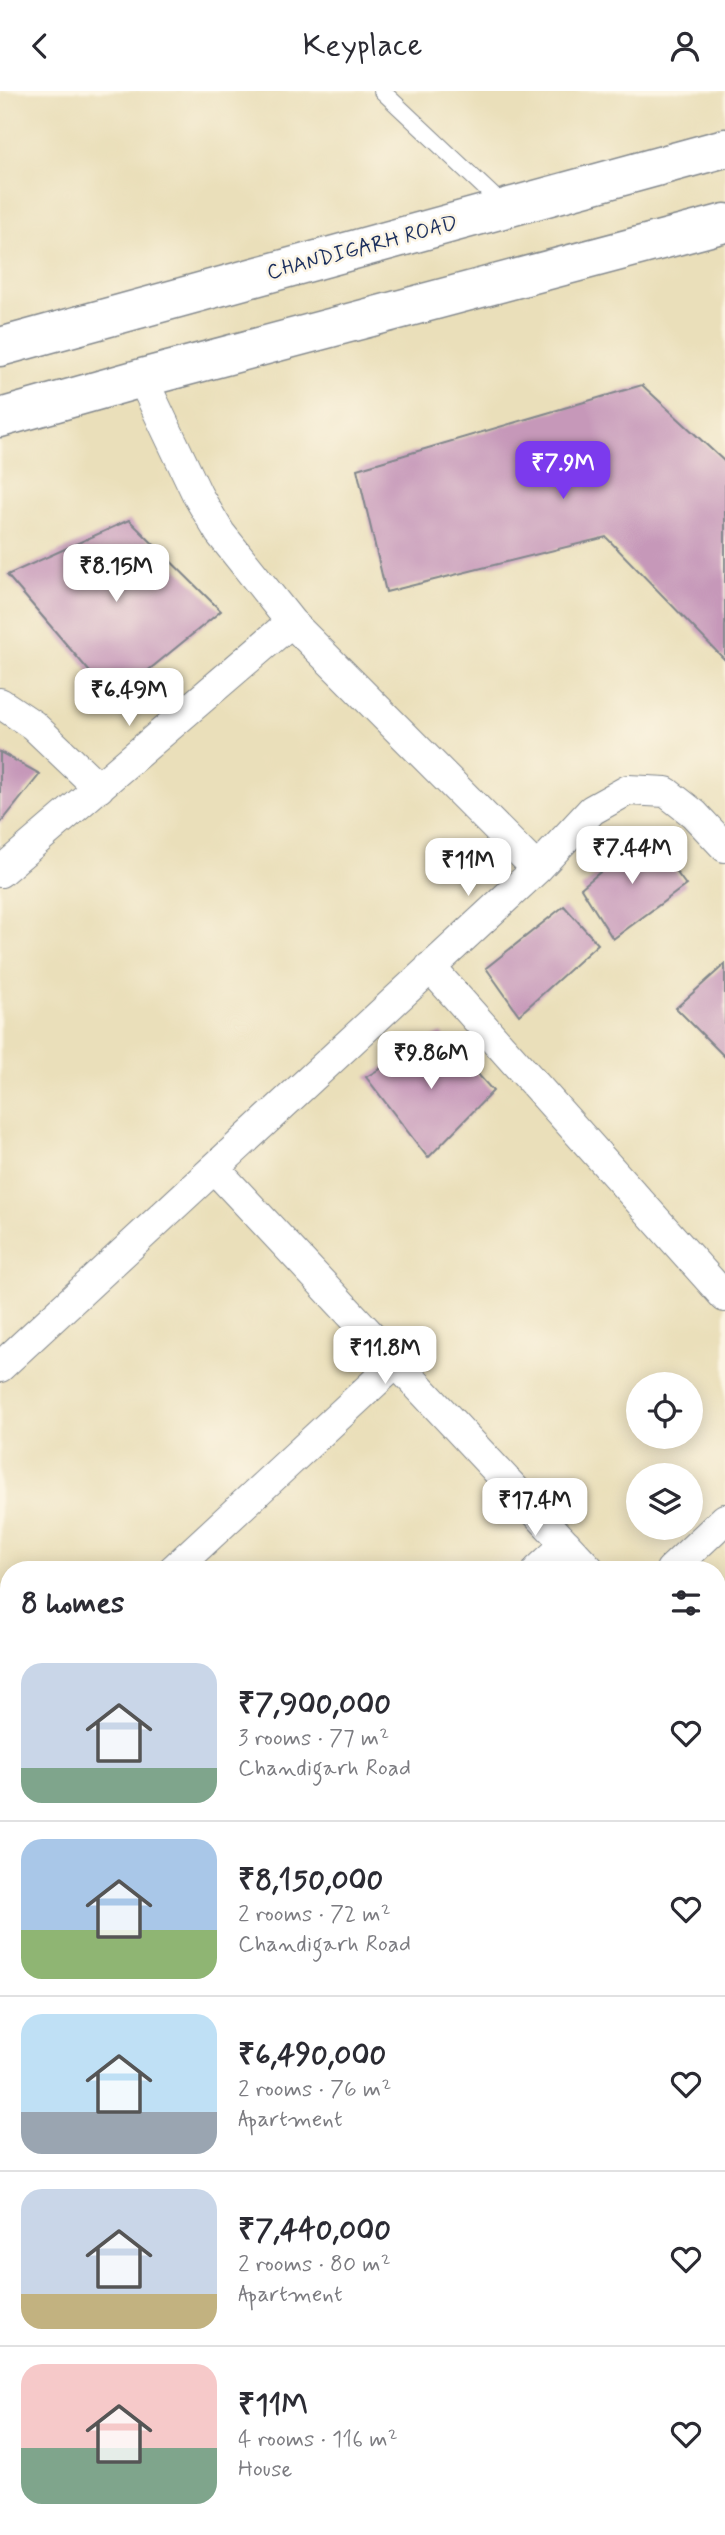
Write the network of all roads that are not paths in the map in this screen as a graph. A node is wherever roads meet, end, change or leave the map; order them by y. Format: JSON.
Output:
{"nodes":[{"id":1,"x":382,"y":91,"type":"edge"},
{"id":2,"x":725,"y":148,"type":"edge"},
{"id":3,"x":505,"y":208,"type":"junction"},
{"id":4,"x":725,"y":223,"type":"edge"},
{"id":5,"x":0,"y":347,"type":"edge"},
{"id":6,"x":142,"y":378,"type":"junction"},
{"id":7,"x":0,"y":418,"type":"edge"},
{"id":8,"x":291,"y":622,"type":"junction"},
{"id":9,"x":0,"y":703,"type":"edge"},
{"id":10,"x":99,"y":788,"type":"junction"},
{"id":11,"x":725,"y":846,"type":"edge"},
{"id":12,"x":537,"y":869,"type":"junction"},
{"id":13,"x":0,"y":872,"type":"edge"},
{"id":14,"x":430,"y":967,"type":"junction"},
{"id":15,"x":215,"y":1169,"type":"junction"},
{"id":16,"x":725,"y":1297,"type":"edge"},
{"id":17,"x":397,"y":1362,"type":"junction"},
{"id":18,"x":0,"y":1367,"type":"edge"},
{"id":19,"x":725,"y":1519,"type":"edge"},
{"id":20,"x":566,"y":1544,"type":"junction"},
{"id":21,"x":183,"y":1561,"type":"edge"},
{"id":22,"x":548,"y":1561,"type":"edge"},
{"id":23,"x":582,"y":1561,"type":"edge"},
{"id":24,"x":681,"y":1561,"type":"edge"}],
"edges":[{"from":1,"to":3,"type":"lane"},
{"from":2,"to":3,"type":"main road","name":"CHANDIGARH ROAD"},
{"from":3,"to":5,"type":"main road","name":"CHANDIGARH ROAD"},
{"from":4,"to":6,"type":"main road"},
{"from":6,"to":7,"type":"main road"},
{"from":6,"to":8,"type":"street"},
{"from":8,"to":10,"type":"street"},
{"from":8,"to":12,"type":"street"},
{"from":9,"to":10,"type":"street"},
{"from":10,"to":13,"type":"street"},
{"from":11,"to":12,"type":"street"},
{"from":12,"to":14,"type":"street"},
{"from":14,"to":15,"type":"street"},
{"from":14,"to":16,"type":"street"},
{"from":15,"to":17,"type":"street"},
{"from":15,"to":18,"type":"street"},
{"from":17,"to":20,"type":"street"},
{"from":17,"to":21,"type":"street"},
{"from":19,"to":24,"type":"street"},
{"from":20,"to":22,"type":"street"},
{"from":20,"to":23,"type":"street"}]}
